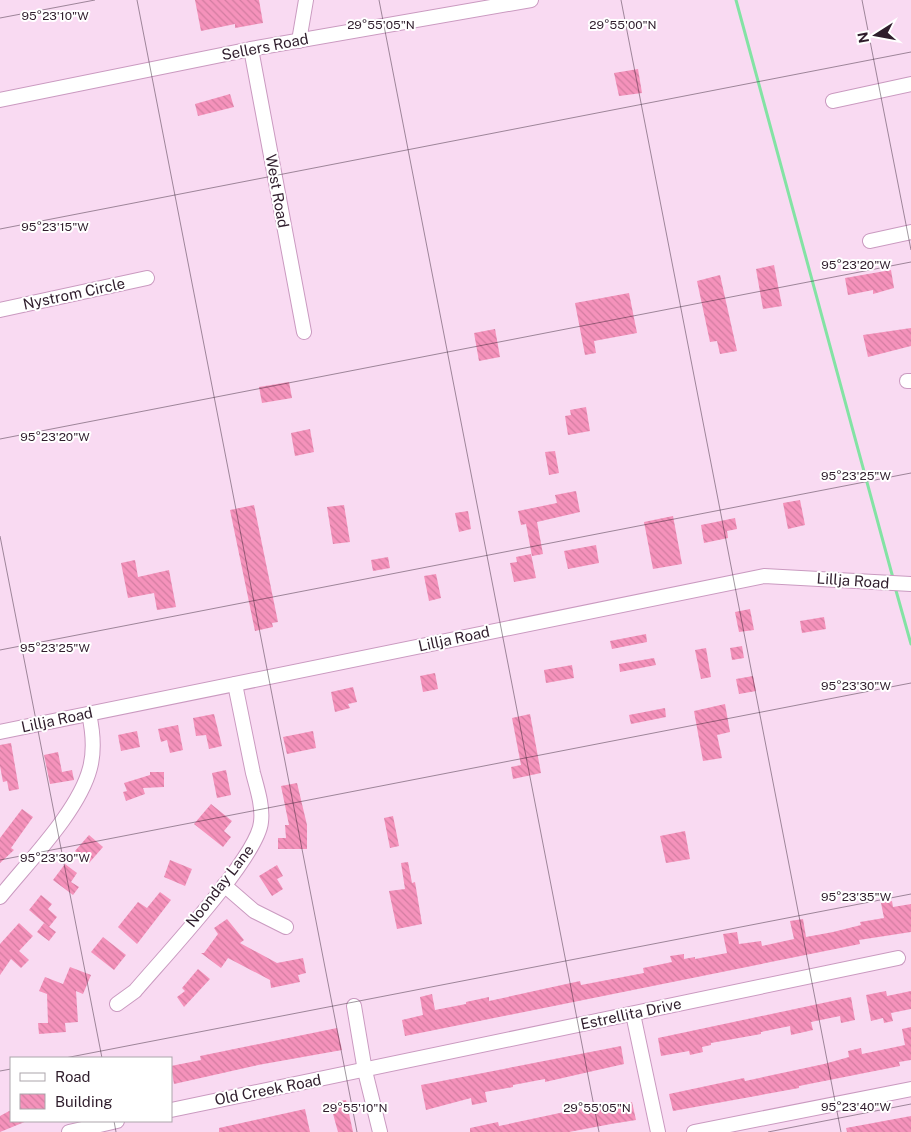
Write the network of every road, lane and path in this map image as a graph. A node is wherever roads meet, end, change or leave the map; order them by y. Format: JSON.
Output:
{"nodes":[{"id":1,"x":306,"y":0,"type":"edge"},
{"id":2,"x":532,"y":0,"type":"edge"},
{"id":3,"x":299,"y":40,"type":"junction"},
{"id":4,"x":251,"y":49,"type":"junction"},
{"id":5,"x":911,"y":84,"type":"edge"},
{"id":6,"x":0,"y":100,"type":"edge"},
{"id":7,"x":833,"y":102,"type":"dead end"},
{"id":8,"x":911,"y":232,"type":"edge"},
{"id":9,"x":870,"y":241,"type":"dead end"},
{"id":10,"x":147,"y":278,"type":"dead end"},
{"id":11,"x":0,"y":310,"type":"edge"},
{"id":12,"x":304,"y":332,"type":"dead end"},
{"id":13,"x":908,"y":584,"type":"edge"},
{"id":14,"x":235,"y":684,"type":"junction"},
{"id":15,"x":89,"y":714,"type":"junction"},
{"id":16,"x":0,"y":732,"type":"edge"},
{"id":17,"x":224,"y":885,"type":"junction"},
{"id":18,"x":0,"y":897,"type":"edge"},
{"id":19,"x":286,"y":927,"type":"dead end"},
{"id":20,"x":898,"y":958,"type":"dead end"},
{"id":21,"x":117,"y":1004,"type":"dead end"},
{"id":22,"x":354,"y":1006,"type":"dead end"},
{"id":23,"x":632,"y":1014,"type":"junction"},
{"id":24,"x":365,"y":1071,"type":"junction"},
{"id":25,"x":911,"y":1089,"type":"edge"},
{"id":26,"x":172,"y":1110,"type":"edge"},
{"id":27,"x":113,"y":1122,"type":"edge"},
{"id":28,"x":69,"y":1132,"type":"edge"},
{"id":29,"x":380,"y":1132,"type":"edge"},
{"id":30,"x":658,"y":1132,"type":"edge"},
{"id":31,"x":694,"y":1132,"type":"edge"}],
"edges":[{"from":1,"to":3,"type":"street"},
{"from":2,"to":3,"type":"street","name":"Sellers Road"},
{"from":3,"to":4,"type":"street","name":"Sellers Road"},
{"from":4,"to":6,"type":"street","name":"Sellers Road"},
{"from":4,"to":12,"type":"street","name":"West Road"},
{"from":5,"to":7,"type":"street"},
{"from":8,"to":9,"type":"street"},
{"from":10,"to":11,"type":"street","name":"Nystrom Circle"},
{"from":13,"to":14,"type":"street","name":"Lillja Road"},
{"from":14,"to":15,"type":"street","name":"Lillja Road"},
{"from":14,"to":17,"type":"street","name":"Noonday Lane"},
{"from":15,"to":16,"type":"street","name":"Lillja Road"},
{"from":15,"to":18,"type":"street"},
{"from":17,"to":19,"type":"street"},
{"from":17,"to":21,"type":"street","name":"Noonday Lane"},
{"from":20,"to":23,"type":"street","name":"Estrellita Drive"},
{"from":22,"to":24,"type":"street"},
{"from":23,"to":24,"type":"street","name":"Estrellita Drive"},
{"from":23,"to":30,"type":"street"},
{"from":24,"to":26,"type":"street","name":"Old Creek Road"},
{"from":24,"to":29,"type":"street"},
{"from":25,"to":31,"type":"street"},
{"from":27,"to":28,"type":"street"}]}
